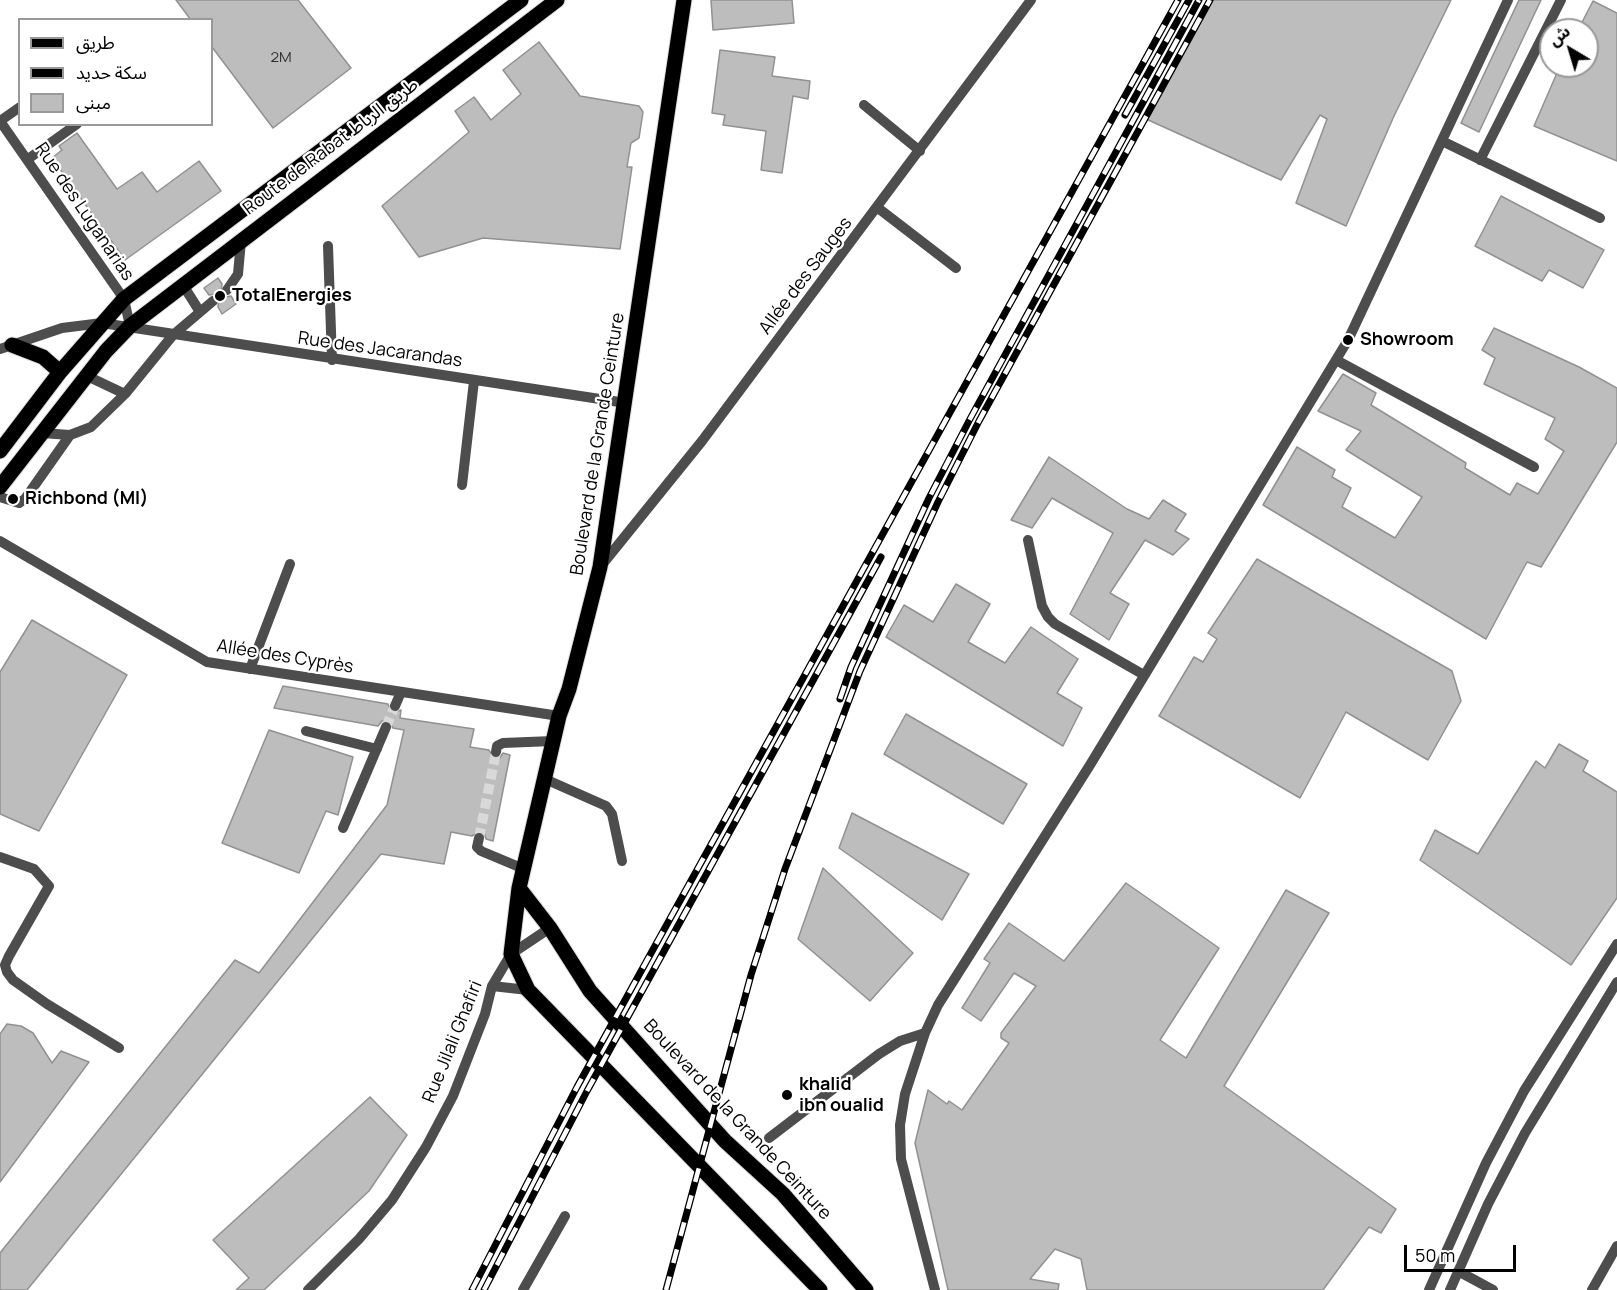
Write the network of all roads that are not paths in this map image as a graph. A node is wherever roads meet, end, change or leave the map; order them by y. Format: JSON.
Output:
{"nodes":[{"id":1,"x":521,"y":0,"type":"edge"},
{"id":2,"x":556,"y":0,"type":"edge"},
{"id":3,"x":684,"y":0,"type":"edge"},
{"id":4,"x":1031,"y":0,"type":"edge"},
{"id":5,"x":1508,"y":0,"type":"edge"},
{"id":6,"x":1561,"y":0,"type":"edge"},
{"id":7,"x":864,"y":105,"type":"dead end"},
{"id":8,"x":18,"y":108,"type":"edge"},
{"id":9,"x":0,"y":121,"type":"edge"},
{"id":10,"x":74,"y":126,"type":"edge"},
{"id":11,"x":1442,"y":141,"type":"junction"},
{"id":12,"x":920,"y":151,"type":"junction"},
{"id":13,"x":28,"y":159,"type":"junction"},
{"id":14,"x":1480,"y":160,"type":"junction"},
{"id":15,"x":878,"y":208,"type":"junction"},
{"id":16,"x":1600,"y":218,"type":"dead end"},
{"id":17,"x":241,"y":241,"type":"junction"},
{"id":18,"x":328,"y":246,"type":"dead end"},
{"id":19,"x":956,"y":268,"type":"dead end"},
{"id":20,"x":183,"y":285,"type":"junction"},
{"id":21,"x":227,"y":290,"type":"tunnel mouth"},
{"id":22,"x":124,"y":299,"type":"junction"},
{"id":23,"x":213,"y":301,"type":"tunnel mouth"},
{"id":24,"x":200,"y":312,"type":"junction"},
{"id":25,"x":102,"y":323,"type":"junction"},
{"id":26,"x":130,"y":326,"type":"junction"},
{"id":27,"x":173,"y":335,"type":"junction"},
{"id":28,"x":6,"y":347,"type":"edge"},
{"id":29,"x":332,"y":360,"type":"junction"},
{"id":30,"x":1336,"y":360,"type":"junction"},
{"id":31,"x":60,"y":372,"type":"junction"},
{"id":32,"x":87,"y":376,"type":"junction"},
{"id":33,"x":474,"y":381,"type":"junction"},
{"id":34,"x":125,"y":394,"type":"junction"},
{"id":35,"x":626,"y":403,"type":"junction"},
{"id":36,"x":42,"y":433,"type":"junction"},
{"id":37,"x":70,"y":435,"type":"junction"},
{"id":38,"x":0,"y":451,"type":"edge"},
{"id":39,"x":1534,"y":467,"type":"dead end"},
{"id":40,"x":462,"y":485,"type":"dead end"},
{"id":41,"x":0,"y":487,"type":"edge"},
{"id":42,"x":0,"y":497,"type":"edge"},
{"id":43,"x":1028,"y":540,"type":"dead end"},
{"id":44,"x":0,"y":542,"type":"edge"},
{"id":45,"x":290,"y":564,"type":"dead end"},
{"id":46,"x":600,"y":567,"type":"junction"},
{"id":47,"x":250,"y":669,"type":"junction"},
{"id":48,"x":1144,"y":675,"type":"junction"},
{"id":49,"x":401,"y":692,"type":"junction"},
{"id":50,"x":395,"y":706,"type":"tunnel mouth"},
{"id":51,"x":559,"y":716,"type":"junction"},
{"id":52,"x":386,"y":727,"type":"tunnel mouth"},
{"id":53,"x":306,"y":731,"type":"dead end"},
{"id":54,"x":553,"y":741,"type":"junction"},
{"id":55,"x":377,"y":749,"type":"junction"},
{"id":56,"x":496,"y":752,"type":"dead end"},
{"id":57,"x":545,"y":779,"type":"junction"},
{"id":58,"x":343,"y":828,"type":"dead end"},
{"id":59,"x":479,"y":838,"type":"dead end"},
{"id":60,"x":0,"y":857,"type":"edge"},
{"id":61,"x":622,"y":861,"type":"dead end"},
{"id":62,"x":524,"y":869,"type":"junction"},
{"id":63,"x":519,"y":888,"type":"junction"},
{"id":64,"x":549,"y":928,"type":"junction"},
{"id":65,"x":1617,"y":944,"type":"edge"},
{"id":66,"x":511,"y":954,"type":"junction"},
{"id":67,"x":1617,"y":982,"type":"edge"},
{"id":68,"x":492,"y":986,"type":"junction"},
{"id":69,"x":528,"y":990,"type":"junction"},
{"id":70,"x":925,"y":1033,"type":"junction"},
{"id":71,"x":119,"y":1048,"type":"dead end"},
{"id":72,"x":769,"y":1138,"type":"dead end"},
{"id":73,"x":565,"y":1216,"type":"dead end"},
{"id":74,"x":1617,"y":1246,"type":"edge"},
{"id":75,"x":1458,"y":1272,"type":"junction"},
{"id":76,"x":308,"y":1290,"type":"edge"},
{"id":77,"x":523,"y":1290,"type":"edge"},
{"id":78,"x":820,"y":1290,"type":"edge"},
{"id":79,"x":866,"y":1290,"type":"edge"},
{"id":80,"x":935,"y":1290,"type":"edge"},
{"id":81,"x":1430,"y":1290,"type":"edge"},
{"id":82,"x":1450,"y":1290,"type":"edge"},
{"id":83,"x":1493,"y":1290,"type":"edge"},
{"id":84,"x":1592,"y":1290,"type":"edge"}],
"edges":[{"from":1,"to":22,"type":"main road","name":"Route de Rabat طريق الرباط"},
{"from":2,"to":17,"type":"main road","name":"Route de Rabat طريق الرباط"},
{"from":3,"to":35,"type":"main road","name":"Boulevard de la Grande Ceinture"},
{"from":4,"to":12,"type":"street","name":"Allée des Sauges"},
{"from":5,"to":11,"type":"street"},
{"from":6,"to":14,"type":"street"},
{"from":7,"to":12,"type":"street"},
{"from":8,"to":9,"type":"street"},
{"from":9,"to":13,"type":"street","name":"Rue des Luganarias"},
{"from":10,"to":13,"type":"street"},
{"from":11,"to":14,"type":"street"},
{"from":11,"to":30,"type":"street"},
{"from":12,"to":15,"type":"street","name":"Allée des Sauges"},
{"from":13,"to":22,"type":"street","name":"Rue des Luganarias"},
{"from":14,"to":16,"type":"street"},
{"from":15,"to":19,"type":"street"},
{"from":15,"to":46,"type":"street","name":"Allée des Sauges"},
{"from":17,"to":20,"type":"main road","name":"Route de Rabat طريق الرباط"},
{"from":17,"to":21,"type":"street"},
{"from":18,"to":29,"type":"street"},
{"from":20,"to":24,"type":"street"},
{"from":20,"to":26,"type":"main road","name":"Route de Rabat طريق الرباط"},
{"from":22,"to":25,"type":"main road","name":"Route de Rabat طريق الرباط"},
{"from":22,"to":26,"type":"street","name":"Rue des Luganarias"},
{"from":23,"to":24,"type":"street"},
{"from":24,"to":27,"type":"street"},
{"from":25,"to":26,"type":"street","name":"Rue des Jacarandas"},
{"from":25,"to":28,"type":"street","name":"Rue des Jacarandas"},
{"from":25,"to":31,"type":"main road","name":"Route de Rabat طريق الرباط"},
{"from":26,"to":27,"type":"street","name":"Rue des Jacarandas"},
{"from":26,"to":32,"type":"main road","name":"Route de Rabat طريق الرباط"},
{"from":27,"to":29,"type":"street","name":"Rue des Jacarandas"},
{"from":27,"to":34,"type":"street"},
{"from":28,"to":31,"type":"main road"},
{"from":29,"to":33,"type":"street","name":"Rue des Jacarandas"},
{"from":30,"to":39,"type":"street"},
{"from":30,"to":48,"type":"street"},
{"from":31,"to":38,"type":"main road","name":"Route de Rabat طريق الرباط"},
{"from":32,"to":34,"type":"street"},
{"from":32,"to":36,"type":"main road","name":"Route de Rabat طريق الرباط"},
{"from":33,"to":35,"type":"street","name":"Rue des Jacarandas"},
{"from":33,"to":40,"type":"street"},
{"from":34,"to":37,"type":"street"},
{"from":35,"to":46,"type":"main road","name":"Boulevard de la Grande Ceinture"},
{"from":36,"to":37,"type":"street"},
{"from":36,"to":41,"type":"main road","name":"Route de Rabat طريق الرباط"},
{"from":37,"to":42,"type":"street"},
{"from":43,"to":48,"type":"street"},
{"from":44,"to":47,"type":"street","name":"Allée des Cyprès"},
{"from":45,"to":47,"type":"street"},
{"from":46,"to":51,"type":"main road","name":"Boulevard de la Grande Ceinture"},
{"from":47,"to":49,"type":"street","name":"Allée des Cyprès"},
{"from":48,"to":70,"type":"street"},
{"from":49,"to":50,"type":"street"},
{"from":49,"to":51,"type":"street","name":"Allée des Cyprès"},
{"from":51,"to":54,"type":"main road","name":"Boulevard de la Grande Ceinture"},
{"from":52,"to":55,"type":"street"},
{"from":53,"to":55,"type":"street"},
{"from":54,"to":56,"type":"street"},
{"from":54,"to":57,"type":"main road","name":"Boulevard de la Grande Ceinture"},
{"from":55,"to":58,"type":"street"},
{"from":57,"to":61,"type":"street"},
{"from":57,"to":62,"type":"main road","name":"Boulevard de la Grande Ceinture"},
{"from":59,"to":62,"type":"street"},
{"from":60,"to":71,"type":"street"},
{"from":62,"to":63,"type":"main road","name":"Boulevard de la Grande Ceinture"},
{"from":63,"to":64,"type":"main road","name":"Boulevard de la Grande Ceinture"},
{"from":63,"to":66,"type":"main road","name":"Boulevard de la Grande Ceinture"},
{"from":64,"to":66,"type":"street","name":"Rue Jilali Ghafiri"},
{"from":64,"to":79,"type":"main road","name":"Boulevard de la Grande Ceinture"},
{"from":65,"to":81,"type":"street"},
{"from":66,"to":68,"type":"street","name":"Rue Jilali Ghafiri"},
{"from":66,"to":69,"type":"main road"},
{"from":67,"to":75,"type":"street"},
{"from":68,"to":69,"type":"street"},
{"from":68,"to":76,"type":"street","name":"Rue Jilali Ghafiri"},
{"from":69,"to":78,"type":"main road"},
{"from":70,"to":72,"type":"street"},
{"from":70,"to":80,"type":"street"},
{"from":73,"to":77,"type":"street"},
{"from":74,"to":84,"type":"street"},
{"from":75,"to":82,"type":"street"},
{"from":75,"to":83,"type":"street"}]}
